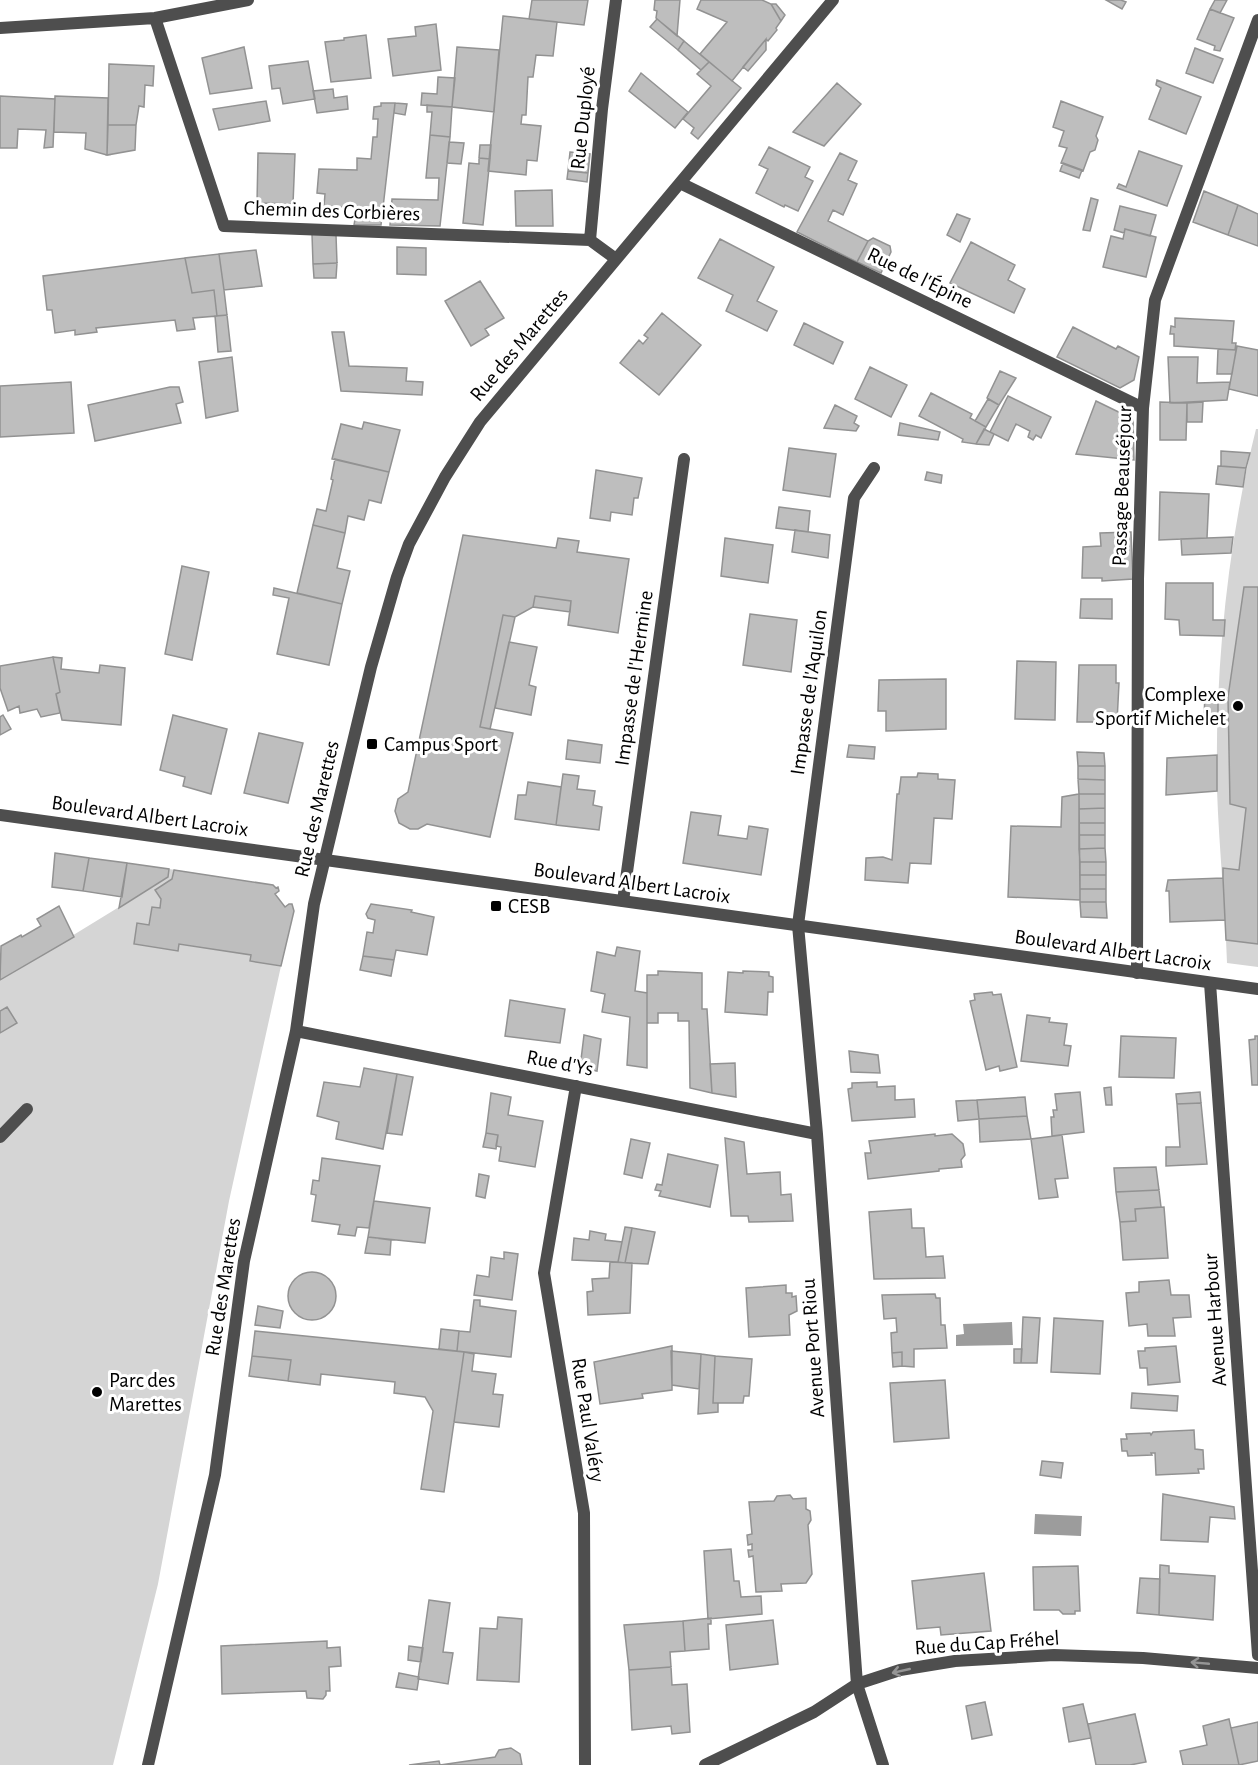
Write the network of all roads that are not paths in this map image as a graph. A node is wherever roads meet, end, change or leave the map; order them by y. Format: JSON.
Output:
{"nodes":[{"id":1,"x":248,"y":0,"type":"edge"},
{"id":2,"x":616,"y":0,"type":"edge"},
{"id":3,"x":818,"y":0,"type":"edge"},
{"id":4,"x":832,"y":2,"type":"edge"},
{"id":5,"x":155,"y":18,"type":"junction"},
{"id":6,"x":1258,"y":20,"type":"edge"},
{"id":7,"x":0,"y":28,"type":"edge"},
{"id":8,"x":680,"y":183,"type":"junction"},
{"id":9,"x":590,"y":240,"type":"junction"},
{"id":10,"x":616,"y":259,"type":"junction"},
{"id":11,"x":1143,"y":408,"type":"junction"},
{"id":12,"x":684,"y":459,"type":"dead end"},
{"id":13,"x":874,"y":468,"type":"dead end"},
{"id":14,"x":0,"y":815,"type":"edge"},
{"id":15,"x":324,"y":860,"type":"junction"},
{"id":16,"x":623,"y":901,"type":"junction"},
{"id":17,"x":798,"y":925,"type":"junction"},
{"id":18,"x":1137,"y":973,"type":"junction"},
{"id":19,"x":1210,"y":983,"type":"junction"},
{"id":20,"x":1258,"y":989,"type":"edge"},
{"id":21,"x":296,"y":1031,"type":"junction"},
{"id":22,"x":576,"y":1086,"type":"junction"},
{"id":23,"x":27,"y":1109,"type":"dead end"},
{"id":24,"x":818,"y":1134,"type":"junction"},
{"id":25,"x":0,"y":1137,"type":"edge"},
{"id":26,"x":1258,"y":1655,"type":"edge"},
{"id":27,"x":1258,"y":1668,"type":"edge"},
{"id":28,"x":857,"y":1684,"type":"junction"},
{"id":29,"x":148,"y":1765,"type":"edge"},
{"id":30,"x":585,"y":1765,"type":"edge"},
{"id":31,"x":705,"y":1765,"type":"edge"},
{"id":32,"x":883,"y":1765,"type":"edge"}],
"edges":[{"from":1,"to":5,"type":"street"},
{"from":2,"to":9,"type":"street","name":"Rue Duployé"},
{"from":3,"to":4,"type":"street"},
{"from":4,"to":8,"type":"street","name":"Rue des Marettes"},
{"from":5,"to":7,"type":"street"},
{"from":5,"to":9,"type":"street","name":"Chemin des Corbières"},
{"from":6,"to":11,"type":"street","name":"Passage Beauséjour"},
{"from":8,"to":10,"type":"street","name":"Rue des Marettes"},
{"from":8,"to":11,"type":"street","name":"Rue de l'Épine"},
{"from":9,"to":10,"type":"street"},
{"from":10,"to":15,"type":"street","name":"Rue des Marettes"},
{"from":11,"to":18,"type":"street","name":"Passage Beauséjour"},
{"from":12,"to":16,"type":"street","name":"Impasse de l'Hermine"},
{"from":13,"to":17,"type":"street","name":"Impasse de l'Aquilon"},
{"from":14,"to":15,"type":"street","name":"Boulevard Albert Lacroix"},
{"from":15,"to":16,"type":"street","name":"Boulevard Albert Lacroix"},
{"from":15,"to":21,"type":"street","name":"Rue des Marettes"},
{"from":16,"to":17,"type":"street","name":"Boulevard Albert Lacroix"},
{"from":17,"to":18,"type":"street","name":"Boulevard Albert Lacroix"},
{"from":17,"to":24,"type":"street","name":"Avenue Port Riou"},
{"from":18,"to":19,"type":"street","name":"Boulevard Albert Lacroix"},
{"from":19,"to":20,"type":"street","name":"Boulevard Albert Lacroix"},
{"from":19,"to":26,"type":"street","name":"Avenue Harbour"},
{"from":21,"to":22,"type":"street","name":"Rue d'Ys"},
{"from":21,"to":29,"type":"street","name":"Rue des Marettes"},
{"from":22,"to":24,"type":"street","name":"Rue d'Ys"},
{"from":22,"to":30,"type":"street","name":"Rue Paul Valéry"},
{"from":23,"to":25,"type":"street"},
{"from":24,"to":28,"type":"street","name":"Avenue Port Riou"},
{"from":27,"to":28,"type":"street","name":"Rue du Cap Fréhel","one_way":true},
{"from":28,"to":31,"type":"street","name":"Rue du Cap Fréhel"},
{"from":28,"to":32,"type":"street","name":"Avenue Port Riou"}]}
